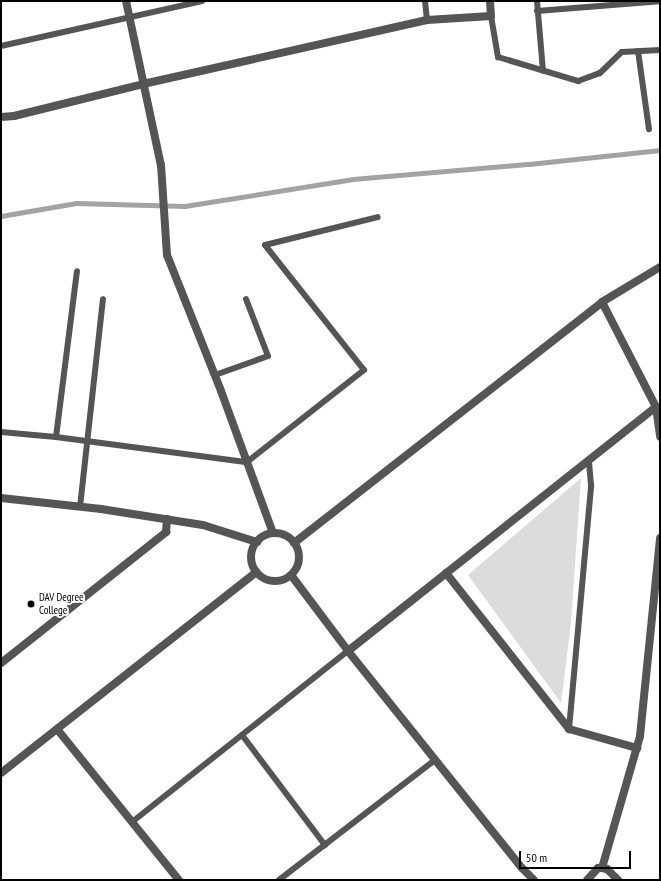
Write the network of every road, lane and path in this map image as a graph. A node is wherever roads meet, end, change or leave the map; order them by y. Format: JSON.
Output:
{"nodes":[{"id":1,"x":126,"y":1,"type":"edge"},
{"id":2,"x":202,"y":1,"type":"edge"},
{"id":3,"x":426,"y":1,"type":"edge"},
{"id":4,"x":490,"y":1,"type":"edge"},
{"id":5,"x":536,"y":1,"type":"edge"},
{"id":6,"x":660,"y":1,"type":"edge"},
{"id":7,"x":537,"y":11,"type":"junction"},
{"id":8,"x":491,"y":16,"type":"junction"},
{"id":9,"x":129,"y":18,"type":"junction"},
{"id":10,"x":427,"y":20,"type":"junction"},
{"id":11,"x":1,"y":46,"type":"edge"},
{"id":12,"x":660,"y":50,"type":"edge"},
{"id":13,"x":638,"y":51,"type":"junction"},
{"id":14,"x":543,"y":71,"type":"junction"},
{"id":15,"x":143,"y":84,"type":"junction"},
{"id":16,"x":1,"y":117,"type":"edge"},
{"id":17,"x":649,"y":129,"type":"dead end"},
{"id":18,"x":378,"y":217,"type":"dead end"},
{"id":19,"x":660,"y":267,"type":"edge"},
{"id":20,"x":77,"y":271,"type":"dead end"},
{"id":21,"x":103,"y":299,"type":"dead end"},
{"id":22,"x":246,"y":299,"type":"dead end"},
{"id":23,"x":602,"y":302,"type":"junction"},
{"id":24,"x":215,"y":375,"type":"junction"},
{"id":25,"x":656,"y":407,"type":"junction"},
{"id":26,"x":1,"y":432,"type":"edge"},
{"id":27,"x":56,"y":437,"type":"junction"},
{"id":28,"x":660,"y":437,"type":"edge"},
{"id":29,"x":88,"y":441,"type":"junction"},
{"id":30,"x":589,"y":460,"type":"junction"},
{"id":31,"x":247,"y":462,"type":"junction"},
{"id":32,"x":1,"y":498,"type":"edge"},
{"id":33,"x":80,"y":507,"type":"junction"},
{"id":34,"x":167,"y":519,"type":"junction"},
{"id":35,"x":273,"y":533,"type":"junction"},
{"id":36,"x":660,"y":538,"type":"edge"},
{"id":37,"x":256,"y":542,"type":"junction"},
{"id":38,"x":294,"y":543,"type":"junction"},
{"id":39,"x":256,"y":572,"type":"junction"},
{"id":40,"x":446,"y":574,"type":"junction"},
{"id":41,"x":291,"y":575,"type":"junction"},
{"id":42,"x":657,"y":593,"type":"edge"},
{"id":43,"x":348,"y":651,"type":"junction"},
{"id":44,"x":1,"y":663,"type":"edge"},
{"id":45,"x":57,"y":729,"type":"junction"},
{"id":46,"x":569,"y":729,"type":"junction"},
{"id":47,"x":242,"y":735,"type":"junction"},
{"id":48,"x":637,"y":748,"type":"junction"},
{"id":49,"x":434,"y":760,"type":"junction"},
{"id":50,"x":1,"y":773,"type":"edge"},
{"id":51,"x":132,"y":822,"type":"junction"},
{"id":52,"x":325,"y":845,"type":"junction"},
{"id":53,"x":602,"y":868,"type":"junction"},
{"id":54,"x":179,"y":880,"type":"edge"},
{"id":55,"x":279,"y":880,"type":"edge"},
{"id":56,"x":534,"y":880,"type":"edge"},
{"id":57,"x":587,"y":880,"type":"edge"},
{"id":58,"x":618,"y":880,"type":"edge"}],
"edges":[{"from":1,"to":9,"type":"street"},
{"from":2,"to":9,"type":"lane"},
{"from":3,"to":10,"type":"lane"},
{"from":4,"to":8,"type":"street"},
{"from":5,"to":7,"type":"lane"},
{"from":6,"to":7,"type":"lane"},
{"from":7,"to":14,"type":"lane"},
{"from":8,"to":10,"type":"street"},
{"from":8,"to":14,"type":"lane"},
{"from":9,"to":11,"type":"lane"},
{"from":9,"to":15,"type":"street"},
{"from":10,"to":15,"type":"street"},
{"from":12,"to":13,"type":"lane"},
{"from":13,"to":14,"type":"lane"},
{"from":13,"to":17,"type":"lane"},
{"from":15,"to":16,"type":"street"},
{"from":15,"to":24,"type":"street"},
{"from":18,"to":31,"type":"lane"},
{"from":19,"to":23,"type":"street"},
{"from":20,"to":27,"type":"lane"},
{"from":21,"to":29,"type":"lane"},
{"from":22,"to":24,"type":"lane"},
{"from":23,"to":25,"type":"street"},
{"from":23,"to":38,"type":"street"},
{"from":24,"to":31,"type":"street"},
{"from":25,"to":28,"type":"street"},
{"from":25,"to":30,"type":"street"},
{"from":26,"to":27,"type":"lane"},
{"from":27,"to":29,"type":"lane"},
{"from":29,"to":31,"type":"lane"},
{"from":29,"to":33,"type":"lane"},
{"from":30,"to":40,"type":"street"},
{"from":30,"to":46,"type":"lane"},
{"from":31,"to":35,"type":"street"},
{"from":32,"to":33,"type":"street"},
{"from":33,"to":34,"type":"street"},
{"from":34,"to":37,"type":"street"},
{"from":34,"to":44,"type":"street"},
{"from":35,"to":37,"type":"street"},
{"from":35,"to":38,"type":"street"},
{"from":36,"to":42,"type":"street"},
{"from":37,"to":39,"type":"street"},
{"from":38,"to":41,"type":"street"},
{"from":39,"to":41,"type":"street"},
{"from":39,"to":45,"type":"street"},
{"from":40,"to":43,"type":"street"},
{"from":40,"to":46,"type":"street"},
{"from":41,"to":43,"type":"street"},
{"from":42,"to":48,"type":"street"},
{"from":43,"to":47,"type":"lane"},
{"from":43,"to":49,"type":"street"},
{"from":45,"to":50,"type":"street"},
{"from":45,"to":51,"type":"street"},
{"from":46,"to":48,"type":"street"},
{"from":47,"to":51,"type":"lane"},
{"from":47,"to":52,"type":"lane"},
{"from":48,"to":53,"type":"street"},
{"from":49,"to":52,"type":"lane"},
{"from":49,"to":56,"type":"street"},
{"from":51,"to":54,"type":"street"},
{"from":52,"to":55,"type":"lane"},
{"from":53,"to":57,"type":"street"},
{"from":53,"to":58,"type":"street"}]}
